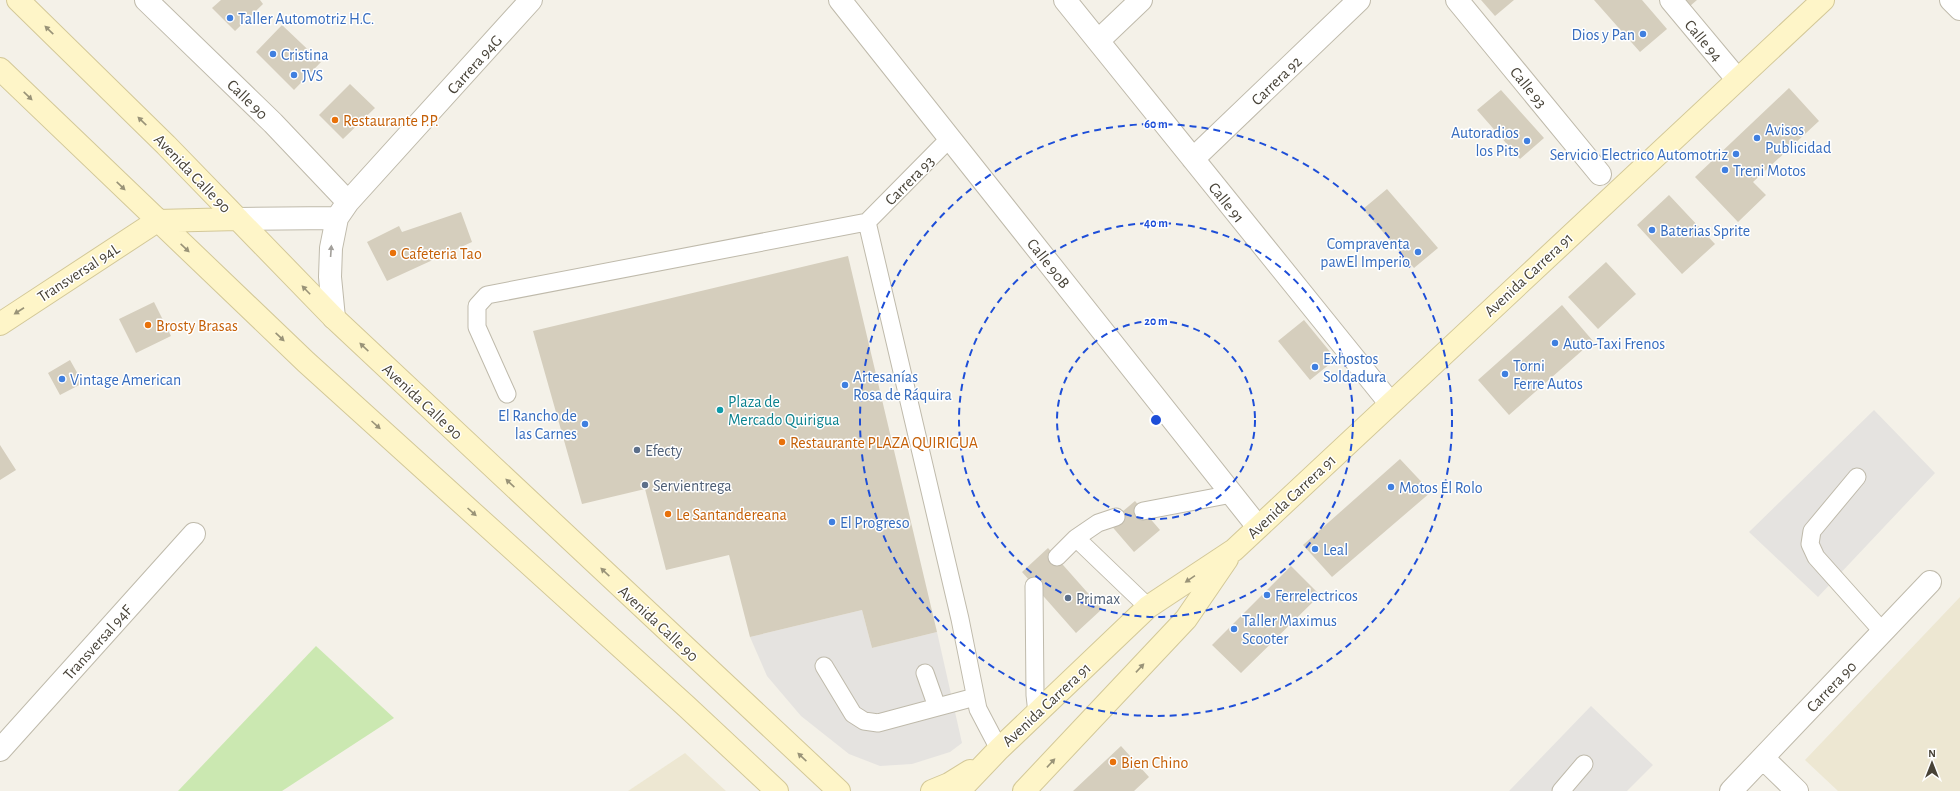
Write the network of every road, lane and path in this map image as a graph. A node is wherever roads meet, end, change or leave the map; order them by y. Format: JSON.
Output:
{"nodes":[{"id":1,"x":18,"y":0,"type":"edge"},
{"id":2,"x":146,"y":0,"type":"edge"},
{"id":3,"x":531,"y":0,"type":"edge"},
{"id":4,"x":840,"y":0,"type":"edge"},
{"id":5,"x":1065,"y":0,"type":"edge"},
{"id":6,"x":1142,"y":0,"type":"edge"},
{"id":7,"x":1358,"y":0,"type":"edge"},
{"id":8,"x":1457,"y":0,"type":"edge"},
{"id":9,"x":1671,"y":0,"type":"edge"},
{"id":10,"x":1823,"y":0,"type":"edge"},
{"id":11,"x":1951,"y":0,"type":"edge"},
{"id":12,"x":1960,"y":9,"type":"edge"},
{"id":13,"x":1098,"y":41,"type":"junction"},
{"id":14,"x":0,"y":69,"type":"edge"},
{"id":15,"x":1737,"y":79,"type":"junction"},
{"id":16,"x":950,"y":138,"type":"junction"},
{"id":17,"x":1193,"y":159,"type":"junction"},
{"id":18,"x":1600,"y":174,"type":"dead end"},
{"id":19,"x":343,"y":210,"type":"junction"},
{"id":20,"x":238,"y":219,"type":"junction"},
{"id":21,"x":157,"y":221,"type":"junction"},
{"id":22,"x":867,"y":222,"type":"junction"},
{"id":23,"x":334,"y":318,"type":"junction"},
{"id":24,"x":0,"y":324,"type":"edge"},
{"id":25,"x":508,"y":394,"type":"dead end"},
{"id":26,"x":1390,"y":403,"type":"junction"},
{"id":27,"x":1857,"y":477,"type":"dead end"},
{"id":28,"x":1232,"y":494,"type":"junction"},
{"id":29,"x":1144,"y":511,"type":"dead end"},
{"id":30,"x":1116,"y":517,"type":"dead end"},
{"id":31,"x":1258,"y":527,"type":"junction"},
{"id":32,"x":194,"y":534,"type":"dead end"},
{"id":33,"x":1076,"y":538,"type":"junction"},
{"id":34,"x":1234,"y":550,"type":"junction"},
{"id":35,"x":1057,"y":557,"type":"dead end"},
{"id":36,"x":1930,"y":582,"type":"dead end"},
{"id":37,"x":1034,"y":586,"type":"dead end"},
{"id":38,"x":1148,"y":608,"type":"junction"},
{"id":39,"x":1883,"y":632,"type":"junction"},
{"id":40,"x":824,"y":666,"type":"dead end"},
{"id":41,"x":925,"y":673,"type":"dead end"},
{"id":42,"x":975,"y":697,"type":"junction"},
{"id":43,"x":937,"y":707,"type":"junction"},
{"id":44,"x":1037,"y":713,"type":"junction"},
{"id":45,"x":3,"y":739,"type":"edge"},
{"id":46,"x":995,"y":753,"type":"junction"},
{"id":47,"x":1762,"y":758,"type":"junction"},
{"id":48,"x":1584,"y":764,"type":"dead end"},
{"id":49,"x":835,"y":787,"type":"edge"},
{"id":50,"x":777,"y":791,"type":"edge"},
{"id":51,"x":853,"y":791,"type":"edge"},
{"id":52,"x":932,"y":791,"type":"edge"},
{"id":53,"x":959,"y":791,"type":"edge"},
{"id":54,"x":1024,"y":791,"type":"edge"},
{"id":55,"x":1561,"y":791,"type":"edge"},
{"id":56,"x":1731,"y":791,"type":"edge"},
{"id":57,"x":1797,"y":791,"type":"edge"}],
"edges":[{"from":20,"to":1,"type":"main road","name":"Avenida Calle 90","one_way":true},
{"from":2,"to":19,"type":"street","name":"Calle 90"},
{"from":3,"to":19,"type":"street","name":"Carrera 94G"},
{"from":4,"to":16,"type":"street","name":"Calle 90B"},
{"from":5,"to":13,"type":"street","name":"Calle 91"},
{"from":6,"to":13,"type":"street"},
{"from":7,"to":17,"type":"street","name":"Carrera 92"},
{"from":8,"to":18,"type":"street","name":"Calle 93"},
{"from":9,"to":15,"type":"street","name":"Calle 94"},
{"from":10,"to":15,"type":"main road","name":"Avenida Carrera 91"},
{"from":11,"to":12,"type":"street"},
{"from":13,"to":17,"type":"street","name":"Calle 91"},
{"from":14,"to":21,"type":"main road","one_way":true},
{"from":15,"to":26,"type":"main road","name":"Avenida Carrera 91"},
{"from":16,"to":22,"type":"lane","name":"Carrera 93"},
{"from":16,"to":28,"type":"street","name":"Calle 90B"},
{"from":17,"to":26,"type":"street","name":"Calle 91"},
{"from":19,"to":20,"type":"street"},
{"from":23,"to":19,"type":"street","one_way":true},
{"from":20,"to":21,"type":"main road"},
{"from":23,"to":20,"type":"main road","name":"Avenida Calle 90","one_way":true},
{"from":21,"to":24,"type":"main road","name":"Transversal 94L","one_way":true},
{"from":21,"to":50,"type":"main road","one_way":true},
{"from":22,"to":25,"type":"lane"},
{"from":22,"to":42,"type":"lane"},
{"from":49,"to":23,"type":"main road","name":"Avenida Calle 90","one_way":true},
{"from":26,"to":31,"type":"main road","name":"Avenida Carrera 91"},
{"from":27,"to":39,"type":"lane"},
{"from":28,"to":29,"type":"lane"},
{"from":28,"to":31,"type":"street","name":"Calle 90B"},
{"from":30,"to":33,"type":"lane"},
{"from":31,"to":34,"type":"main road","name":"Avenida Carrera 91"},
{"from":32,"to":45,"type":"street","name":"Transversal 94F"},
{"from":33,"to":35,"type":"lane"},
{"from":33,"to":38,"type":"lane"},
{"from":34,"to":38,"type":"main road","name":"Avenida Carrera 91","one_way":true},
{"from":54,"to":34,"type":"main road","name":"Avenida Carrera 91","one_way":true},
{"from":36,"to":39,"type":"street","name":"Carrera 90"},
{"from":37,"to":44,"type":"lane"},
{"from":38,"to":44,"type":"main road","name":"Avenida Carrera 91"},
{"from":39,"to":47,"type":"street","name":"Carrera 90"},
{"from":40,"to":43,"type":"lane"},
{"from":41,"to":43,"type":"lane"},
{"from":42,"to":43,"type":"lane"},
{"from":42,"to":46,"type":"lane"},
{"from":44,"to":46,"type":"main road","name":"Avenida Carrera 91"},
{"from":46,"to":52,"type":"main road"},
{"from":46,"to":53,"type":"main road","name":"Avenida Carrera 91"},
{"from":47,"to":56,"type":"street","name":"Carrera 90"},
{"from":47,"to":57,"type":"street"},
{"from":48,"to":55,"type":"lane"},
{"from":49,"to":51,"type":"main road"}]}
